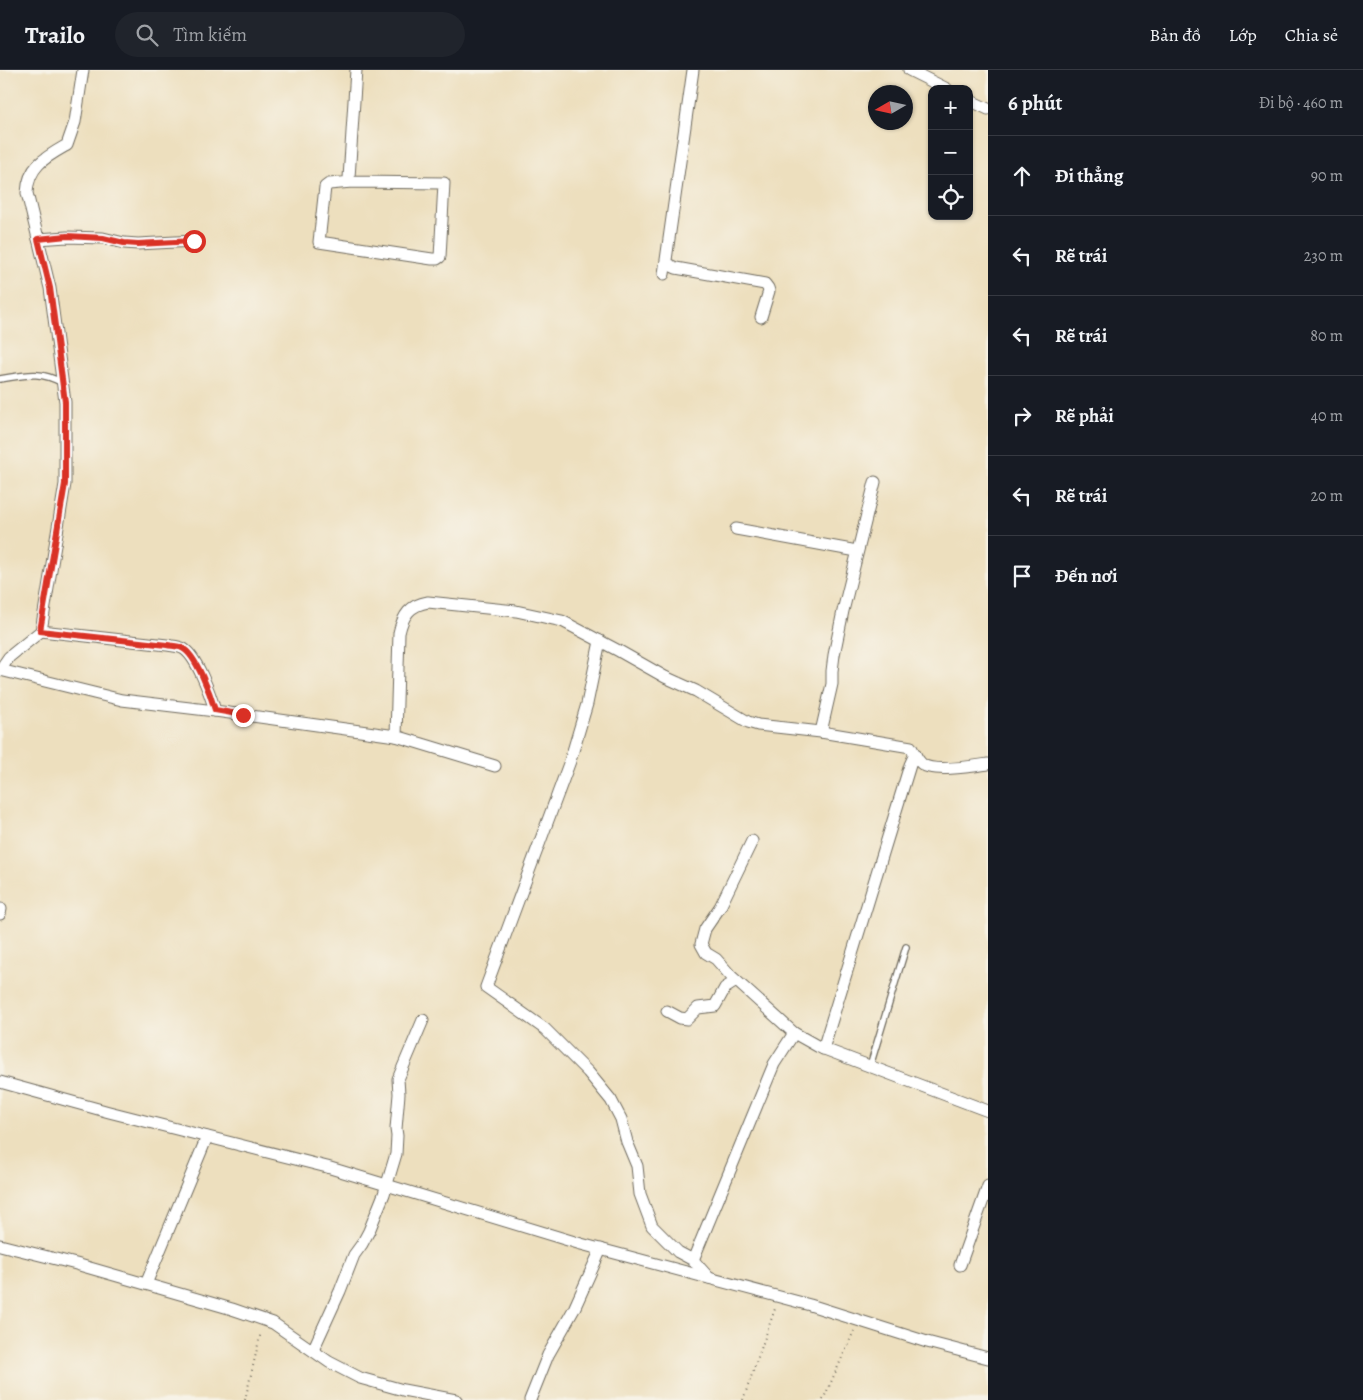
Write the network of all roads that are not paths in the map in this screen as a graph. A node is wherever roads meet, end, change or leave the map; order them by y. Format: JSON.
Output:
{"nodes":[{"id":1,"x":83,"y":70,"type":"edge"},
{"id":2,"x":356,"y":70,"type":"edge"},
{"id":3,"x":693,"y":70,"type":"edge"},
{"id":4,"x":909,"y":70,"type":"edge"},
{"id":5,"x":939,"y":85,"type":"edge"},
{"id":6,"x":973,"y":102,"type":"edge"},
{"id":7,"x":988,"y":109,"type":"edge"},
{"id":8,"x":352,"y":182,"type":"junction"},
{"id":9,"x":38,"y":239,"type":"junction"},
{"id":10,"x":194,"y":241,"type":"dead end"},
{"id":11,"x":761,"y":317,"type":"dead end"},
{"id":12,"x":0,"y":379,"type":"edge"},
{"id":13,"x":63,"y":383,"type":"junction"},
{"id":14,"x":875,"y":482,"type":"dead end"},
{"id":15,"x":736,"y":529,"type":"dead end"},
{"id":16,"x":857,"y":551,"type":"junction"},
{"id":17,"x":40,"y":631,"type":"junction"},
{"id":18,"x":600,"y":641,"type":"junction"},
{"id":19,"x":215,"y":710,"type":"junction"},
{"id":20,"x":821,"y":732,"type":"junction"},
{"id":21,"x":396,"y":736,"type":"junction"},
{"id":22,"x":915,"y":754,"type":"junction"},
{"id":23,"x":988,"y":764,"type":"edge"},
{"id":24,"x":495,"y":766,"type":"dead end"},
{"id":25,"x":752,"y":841,"type":"dead end"},
{"id":26,"x":906,"y":947,"type":"dead end"},
{"id":27,"x":736,"y":980,"type":"junction"},
{"id":28,"x":667,"y":1011,"type":"dead end"},
{"id":29,"x":423,"y":1020,"type":"dead end"},
{"id":30,"x":794,"y":1033,"type":"junction"},
{"id":31,"x":823,"y":1049,"type":"junction"},
{"id":32,"x":870,"y":1066,"type":"junction"},
{"id":33,"x":0,"y":1082,"type":"edge"},
{"id":34,"x":988,"y":1111,"type":"edge"},
{"id":35,"x":207,"y":1136,"type":"junction"},
{"id":36,"x":386,"y":1185,"type":"junction"},
{"id":37,"x":988,"y":1186,"type":"edge"},
{"id":38,"x":0,"y":1244,"type":"edge"},
{"id":39,"x":601,"y":1249,"type":"junction"},
{"id":40,"x":693,"y":1260,"type":"junction"},
{"id":41,"x":960,"y":1265,"type":"dead end"},
{"id":42,"x":709,"y":1278,"type":"junction"},
{"id":43,"x":146,"y":1284,"type":"junction"},
{"id":44,"x":313,"y":1350,"type":"junction"},
{"id":45,"x":988,"y":1358,"type":"edge"},
{"id":46,"x":456,"y":1400,"type":"edge"},
{"id":47,"x":530,"y":1400,"type":"edge"}],
"edges":[{"from":1,"to":9,"type":"street"},
{"from":2,"to":8,"type":"street"},
{"from":3,"to":11,"type":"street"},
{"from":4,"to":5,"type":"street"},
{"from":6,"to":7,"type":"street"},
{"from":8,"to":8,"type":"street"},
{"from":9,"to":10,"type":"street"},
{"from":9,"to":13,"type":"street"},
{"from":12,"to":13,"type":"lane"},
{"from":13,"to":17,"type":"street"},
{"from":14,"to":16,"type":"street"},
{"from":15,"to":16,"type":"street"},
{"from":16,"to":20,"type":"street"},
{"from":17,"to":19,"type":"street"},
{"from":17,"to":19,"type":"street"},
{"from":18,"to":20,"type":"street"},
{"from":18,"to":21,"type":"street"},
{"from":18,"to":40,"type":"street"},
{"from":19,"to":21,"type":"street"},
{"from":20,"to":22,"type":"street"},
{"from":21,"to":24,"type":"street"},
{"from":22,"to":23,"type":"street"},
{"from":22,"to":31,"type":"street"},
{"from":25,"to":27,"type":"street"},
{"from":26,"to":32,"type":"lane"},
{"from":27,"to":28,"type":"street"},
{"from":27,"to":30,"type":"street"},
{"from":29,"to":36,"type":"street"},
{"from":30,"to":31,"type":"street"},
{"from":30,"to":40,"type":"street"},
{"from":31,"to":32,"type":"street"},
{"from":32,"to":34,"type":"street"},
{"from":33,"to":35,"type":"street"},
{"from":35,"to":36,"type":"street"},
{"from":35,"to":43,"type":"street"},
{"from":36,"to":39,"type":"street"},
{"from":36,"to":44,"type":"street"},
{"from":37,"to":41,"type":"street"},
{"from":38,"to":43,"type":"street"},
{"from":39,"to":42,"type":"street"},
{"from":39,"to":47,"type":"street"},
{"from":40,"to":42,"type":"street"},
{"from":42,"to":45,"type":"street"},
{"from":43,"to":44,"type":"street"},
{"from":44,"to":46,"type":"street"}]}
